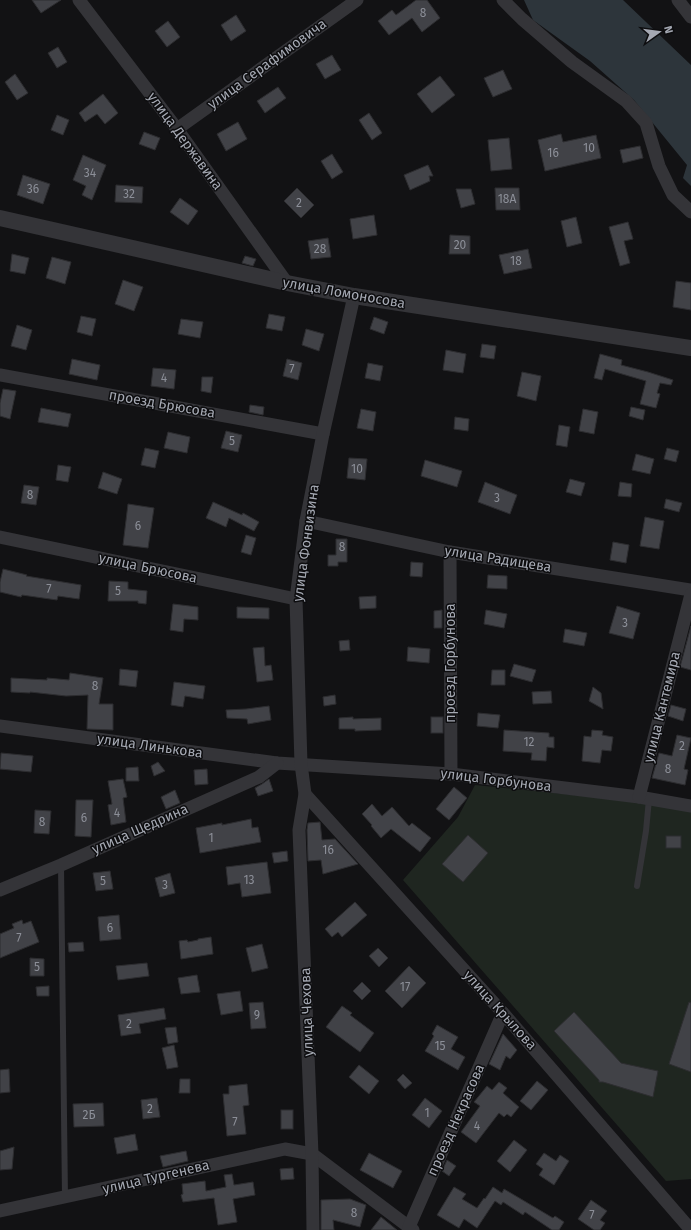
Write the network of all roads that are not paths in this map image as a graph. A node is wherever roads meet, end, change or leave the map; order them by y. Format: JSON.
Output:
{"nodes":[{"id":1,"x":79,"y":0,"type":"edge"},
{"id":2,"x":357,"y":0,"type":"edge"},
{"id":3,"x":503,"y":0,"type":"edge"},
{"id":4,"x":678,"y":0,"type":"edge"},
{"id":5,"x":691,"y":17,"type":"edge"},
{"id":6,"x":177,"y":129,"type":"junction"},
{"id":7,"x":691,"y":212,"type":"edge"},
{"id":8,"x":0,"y":218,"type":"edge"},
{"id":9,"x":287,"y":283,"type":"junction"},
{"id":10,"x":354,"y":296,"type":"junction"},
{"id":11,"x":691,"y":348,"type":"edge"},
{"id":12,"x":0,"y":375,"type":"edge"},
{"id":13,"x":323,"y":434,"type":"junction"},
{"id":14,"x":306,"y":521,"type":"junction"},
{"id":15,"x":0,"y":537,"type":"edge"},
{"id":16,"x":450,"y":552,"type":"junction"},
{"id":17,"x":691,"y":590,"type":"edge"},
{"id":18,"x":691,"y":594,"type":"edge"},
{"id":19,"x":296,"y":599,"type":"junction"},
{"id":20,"x":0,"y":726,"type":"edge"},
{"id":21,"x":277,"y":762,"type":"junction"},
{"id":22,"x":300,"y":764,"type":"junction"},
{"id":23,"x":451,"y":774,"type":"junction"},
{"id":24,"x":305,"y":794,"type":"junction"},
{"id":25,"x":644,"y":798,"type":"junction"},
{"id":26,"x":691,"y":806,"type":"edge"},
{"id":27,"x":61,"y":865,"type":"junction"},
{"id":28,"x":637,"y":886,"type":"dead end"},
{"id":29,"x":0,"y":890,"type":"edge"},
{"id":30,"x":503,"y":1013,"type":"junction"},
{"id":31,"x":312,"y":1154,"type":"junction"},
{"id":32,"x":66,"y":1198,"type":"junction"},
{"id":33,"x":0,"y":1211,"type":"edge"},
{"id":34,"x":411,"y":1228,"type":"edge"},
{"id":35,"x":313,"y":1230,"type":"edge"},
{"id":36,"x":691,"y":1230,"type":"edge"}],
"edges":[{"from":1,"to":6,"type":"street","name":"улица Державина"},
{"from":2,"to":6,"type":"street","name":"улица Серафимовича"},
{"from":3,"to":7,"type":"street"},
{"from":4,"to":5,"type":"street"},
{"from":6,"to":9,"type":"street","name":"улица Державина"},
{"from":8,"to":9,"type":"street","name":"улица Ломоносова"},
{"from":9,"to":10,"type":"street","name":"улица Ломоносова"},
{"from":10,"to":11,"type":"street","name":"улица Ломоносова"},
{"from":10,"to":13,"type":"street","name":"улица Фонвизина"},
{"from":12,"to":13,"type":"street","name":"проезд Брюсова"},
{"from":13,"to":14,"type":"street","name":"улица Фонвизина"},
{"from":14,"to":16,"type":"street","name":"улица Радищева"},
{"from":14,"to":19,"type":"street","name":"улица Фонвизина"},
{"from":15,"to":19,"type":"street","name":"улица Брюсова"},
{"from":16,"to":17,"type":"street","name":"улица Радищева"},
{"from":16,"to":23,"type":"street","name":"проезд Горбунова"},
{"from":18,"to":25,"type":"street","name":"улица Кантемира"},
{"from":19,"to":22,"type":"street","name":"улица Фонвизина"},
{"from":20,"to":21,"type":"street","name":"улица Линькова"},
{"from":21,"to":22,"type":"street","name":"улица Линькова"},
{"from":21,"to":27,"type":"street","name":"улица Щедрина"},
{"from":22,"to":23,"type":"street","name":"улица Горбунова"},
{"from":22,"to":24,"type":"street","name":"улица Фонвизина"},
{"from":23,"to":25,"type":"street","name":"улица Горбунова"},
{"from":24,"to":30,"type":"street","name":"улица Крылова"},
{"from":24,"to":31,"type":"street","name":"улица Чехова"},
{"from":25,"to":26,"type":"street","name":"улица Горбунова"},
{"from":25,"to":28,"type":"lane"},
{"from":27,"to":29,"type":"street","name":"улица Щедрина"},
{"from":27,"to":32,"type":"lane"},
{"from":30,"to":34,"type":"street","name":"проезд Некрасова"},
{"from":30,"to":36,"type":"street","name":"улица Крылова"},
{"from":31,"to":32,"type":"street","name":"улица Тургенева"},
{"from":31,"to":34,"type":"street"},
{"from":31,"to":35,"type":"street","name":"улица Чехова"},
{"from":32,"to":33,"type":"street","name":"улица Тургенева"}]}
